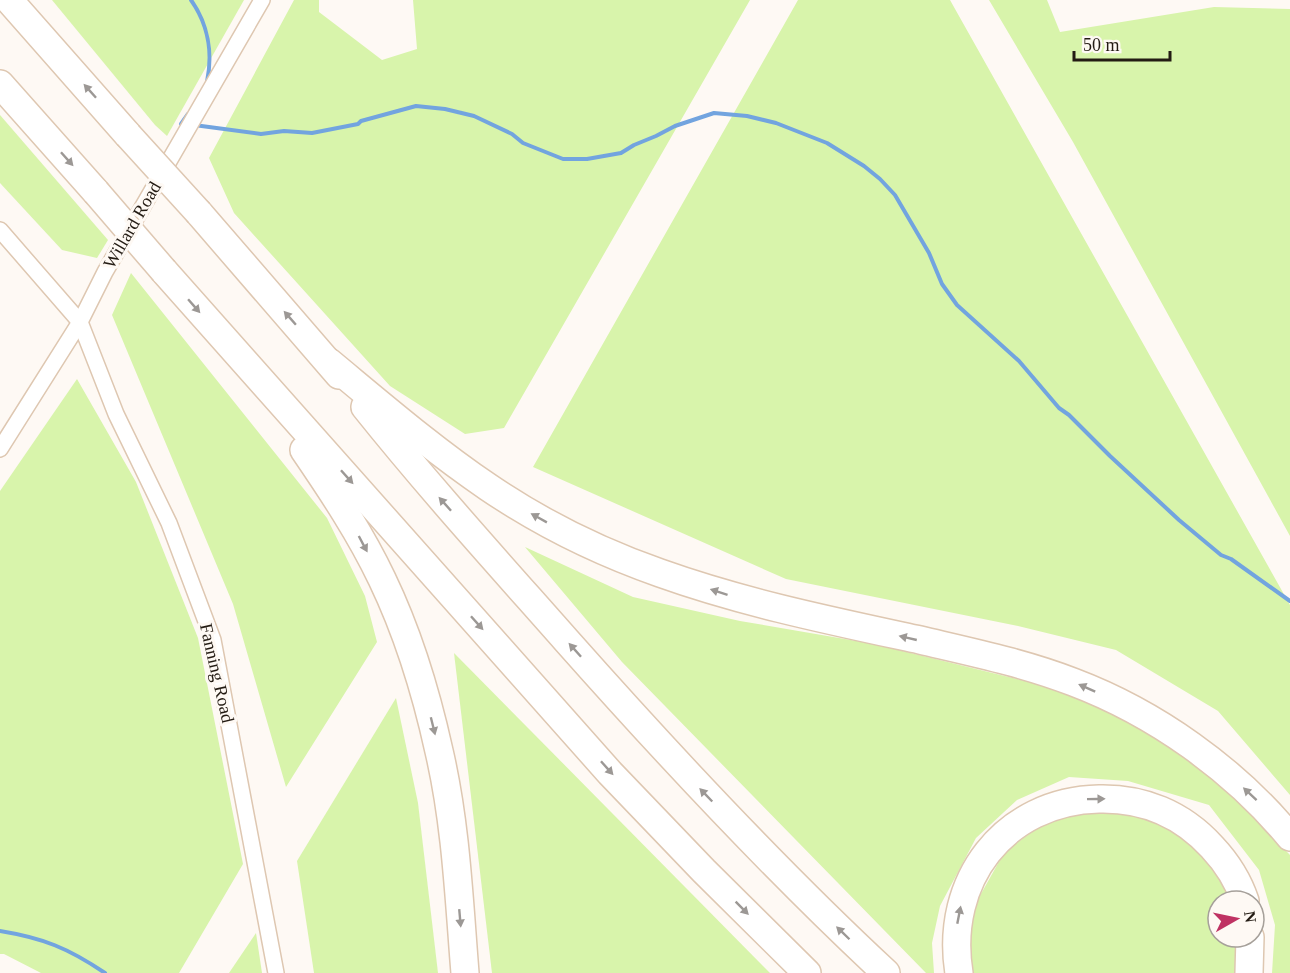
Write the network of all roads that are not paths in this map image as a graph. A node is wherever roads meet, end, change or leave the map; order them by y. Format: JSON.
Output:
{"nodes":[{"id":1,"x":9,"y":0,"type":"edge"},
{"id":2,"x":262,"y":0,"type":"edge"},
{"id":3,"x":0,"y":84,"type":"edge"},
{"id":4,"x":0,"y":230,"type":"edge"},
{"id":5,"x":80,"y":322,"type":"junction"},
{"id":6,"x":224,"y":340,"type":"junction"},
{"id":7,"x":329,"y":362,"type":"junction"},
{"id":8,"x":0,"y":449,"type":"edge"},
{"id":9,"x":1290,"y":837,"type":"edge"},
{"id":10,"x":1242,"y":889,"type":"edge"},
{"id":11,"x":1250,"y":949,"type":"edge"},
{"id":12,"x":276,"y":973,"type":"edge"},
{"id":13,"x":465,"y":973,"type":"edge"},
{"id":14,"x":807,"y":973,"type":"edge"},
{"id":15,"x":886,"y":973,"type":"edge"},
{"id":16,"x":959,"y":973,"type":"edge"},
{"id":17,"x":1249,"y":973,"type":"edge"}],
"edges":[{"from":7,"to":1,"type":"highway","one_way":true,"bridge":true},
{"from":2,"to":5,"type":"street","name":"Willard Road"},
{"from":3,"to":6,"type":"highway","one_way":true,"bridge":true},
{"from":4,"to":5,"type":"street","name":"Fanning Road"},
{"from":5,"to":8,"type":"street","name":"Willard Road"},
{"from":5,"to":12,"type":"street","name":"Fanning Road"},
{"from":6,"to":13,"type":"highway","one_way":true},
{"from":6,"to":14,"type":"highway","one_way":true},
{"from":9,"to":7,"type":"highway","one_way":true},
{"from":15,"to":7,"type":"highway","one_way":true},
{"from":16,"to":10,"type":"highway","one_way":true},
{"from":11,"to":17,"type":"highway"}]}
